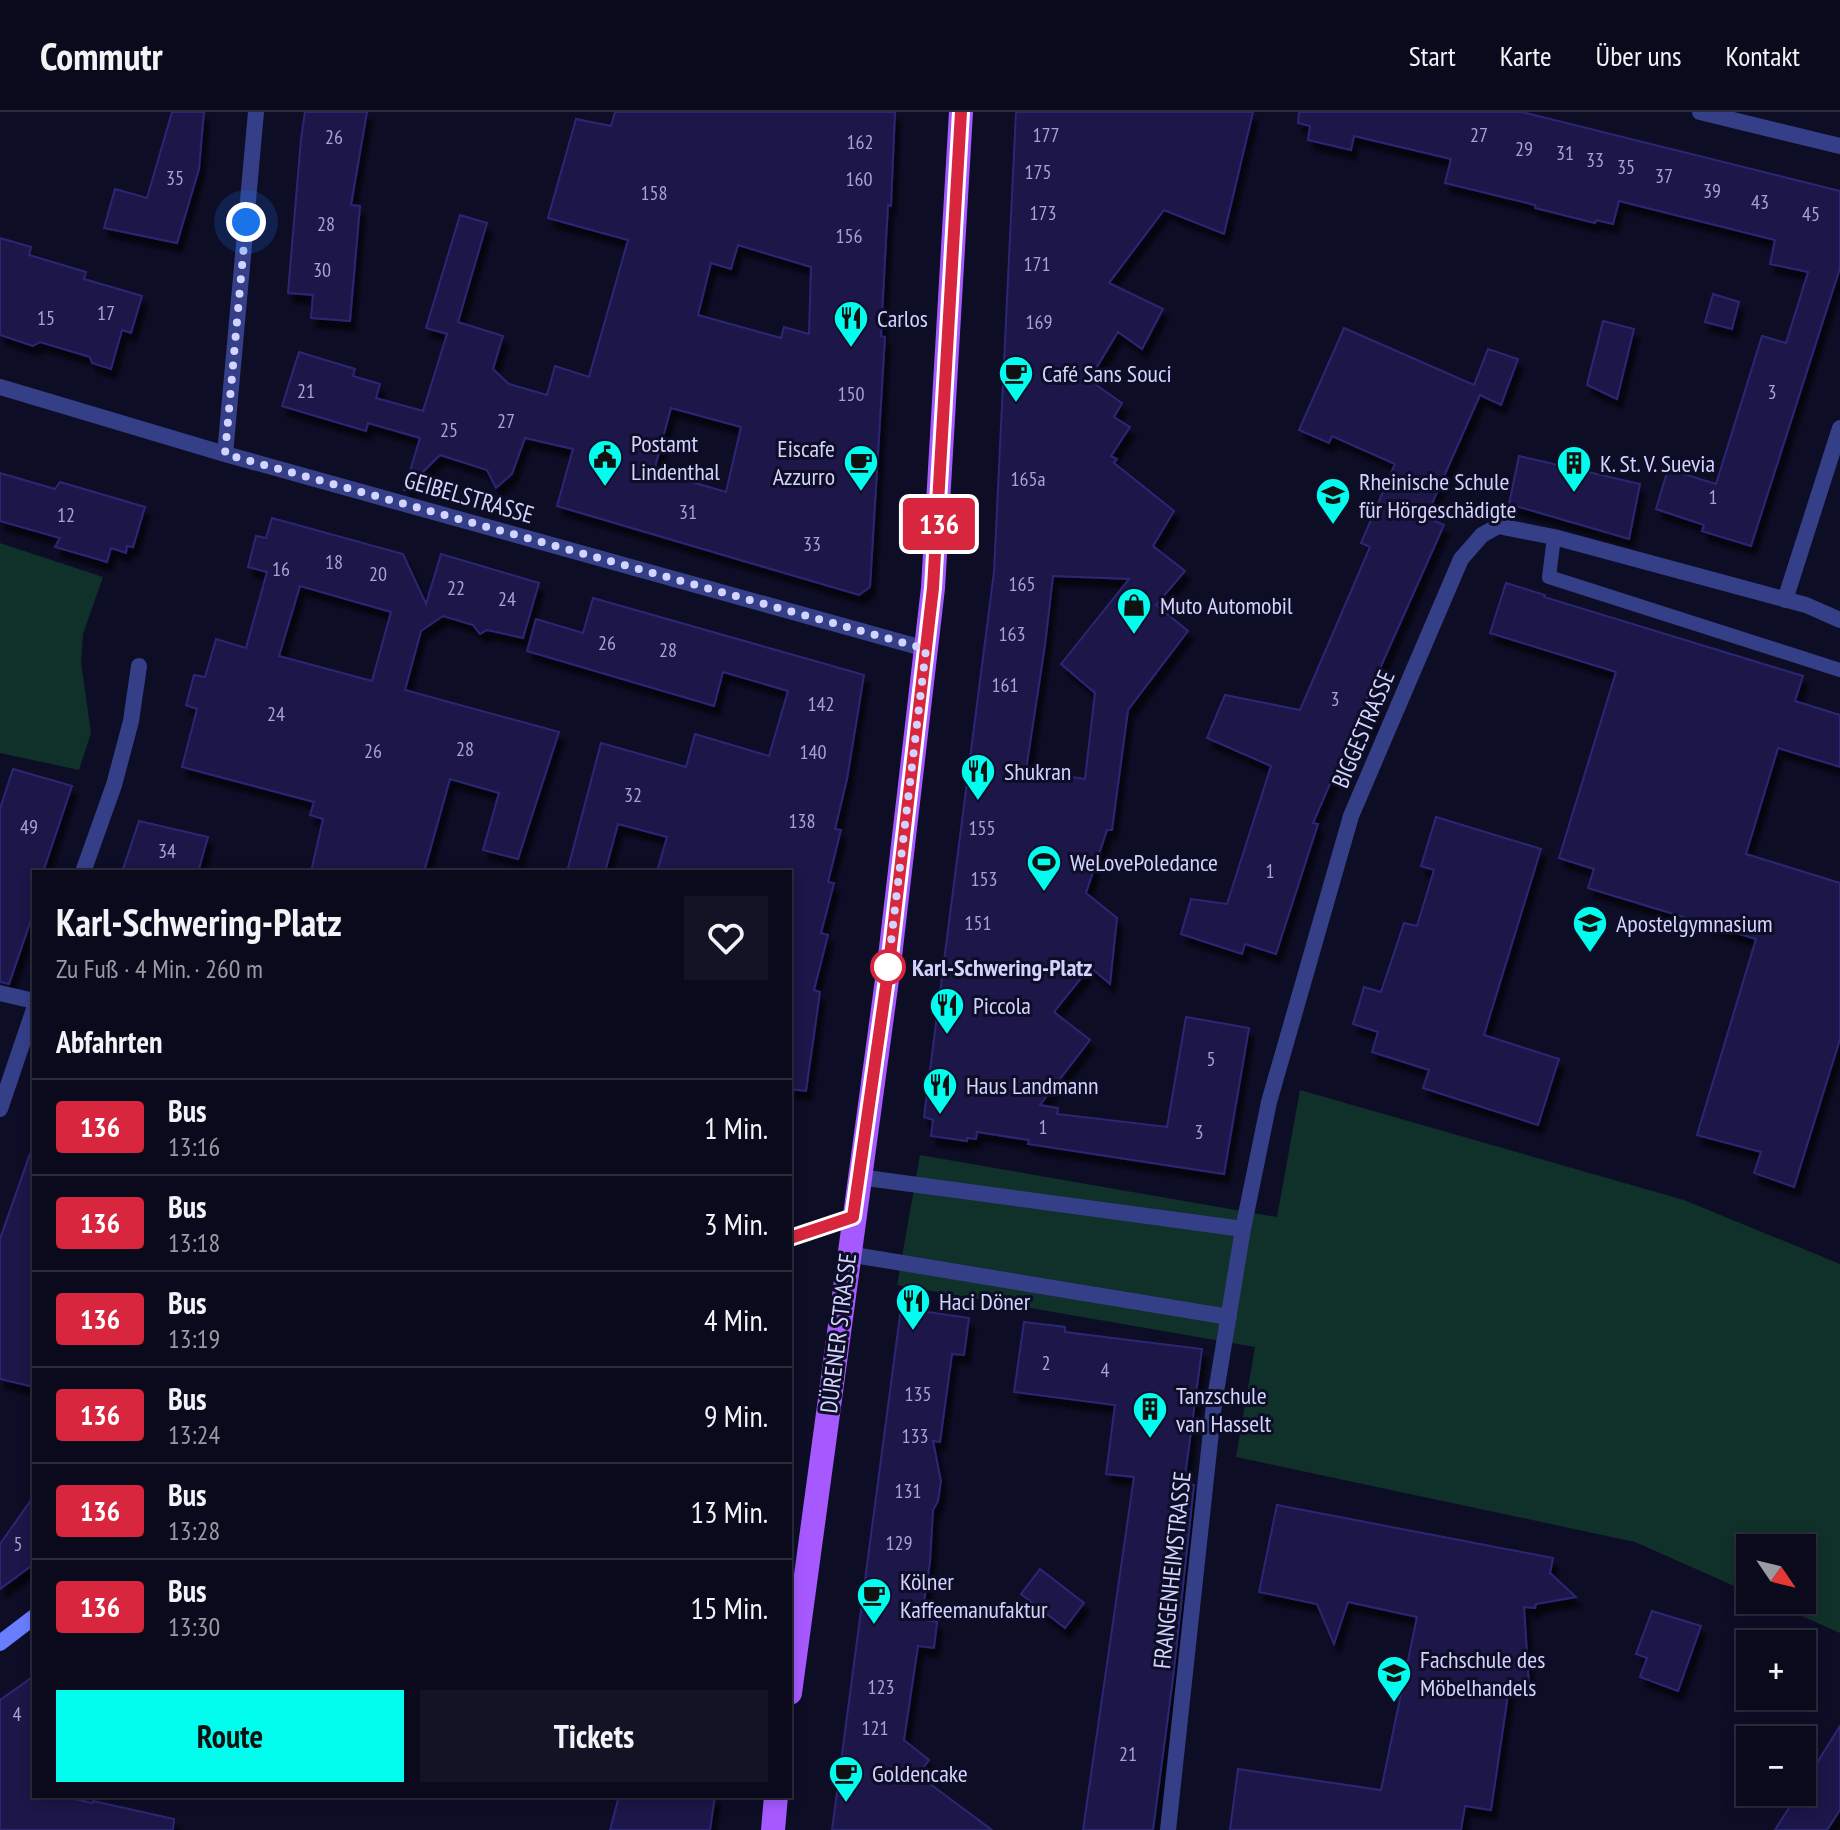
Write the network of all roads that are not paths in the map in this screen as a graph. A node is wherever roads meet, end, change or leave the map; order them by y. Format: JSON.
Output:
{"nodes":[{"id":1,"x":256,"y":112,"type":"edge"},
{"id":2,"x":961,"y":112,"type":"edge"},
{"id":3,"x":1700,"y":112,"type":"edge"},
{"id":4,"x":1840,"y":146,"type":"edge"},
{"id":5,"x":0,"y":387,"type":"edge"},
{"id":6,"x":1840,"y":428,"type":"edge"},
{"id":7,"x":225,"y":454,"type":"junction"},
{"id":8,"x":1554,"y":537,"type":"junction"},
{"id":9,"x":1785,"y":600,"type":"junction"},
{"id":10,"x":1840,"y":620,"type":"edge"},
{"id":11,"x":926,"y":649,"type":"junction"},
{"id":12,"x":139,"y":666,"type":"dead end"},
{"id":13,"x":1840,"y":670,"type":"edge"},
{"id":14,"x":84,"y":870,"type":"edge"},
{"id":15,"x":0,"y":993,"type":"edge"},
{"id":16,"x":32,"y":1001,"type":"edge"},
{"id":17,"x":32,"y":1015,"type":"edge"},
{"id":18,"x":0,"y":1109,"type":"edge"},
{"id":19,"x":859,"y":1177,"type":"junction"},
{"id":20,"x":853,"y":1217,"type":"junction"},
{"id":21,"x":1243,"y":1229,"type":"junction"},
{"id":22,"x":792,"y":1237,"type":"edge"},
{"id":23,"x":848,"y":1254,"type":"junction"},
{"id":24,"x":1229,"y":1317,"type":"junction"},
{"id":25,"x":32,"y":1619,"type":"edge"},
{"id":26,"x":0,"y":1643,"type":"edge"},
{"id":27,"x":792,"y":1678,"type":"edge"},
{"id":28,"x":776,"y":1798,"type":"edge"},
{"id":29,"x":773,"y":1830,"type":"edge"},
{"id":30,"x":1168,"y":1830,"type":"edge"}],
"edges":[{"from":1,"to":7,"type":"street"},
{"from":2,"to":11,"type":"main road","name":"DÜRENER STRASSE"},
{"from":3,"to":4,"type":"street"},
{"from":5,"to":7,"type":"street","name":"GEIBELSTRASSE"},
{"from":6,"to":9,"type":"street"},
{"from":7,"to":11,"type":"street","name":"GEIBELSTRASSE"},
{"from":8,"to":9,"type":"street","name":"BIGGESTRASSE"},
{"from":8,"to":13,"type":"lane"},
{"from":8,"to":21,"type":"street","name":"BIGGESTRASSE"},
{"from":9,"to":10,"type":"street","name":"BIGGESTRASSE"},
{"from":11,"to":19,"type":"main road","name":"DÜRENER STRASSE"},
{"from":12,"to":14,"type":"street"},
{"from":15,"to":16,"type":"street"},
{"from":17,"to":18,"type":"street"},
{"from":19,"to":20,"type":"main road","name":"DÜRENER STRASSE"},
{"from":19,"to":21,"type":"street"},
{"from":20,"to":22,"type":"street"},
{"from":20,"to":23,"type":"main road","name":"DÜRENER STRASSE"},
{"from":21,"to":24,"type":"street","name":"BIGGESTRASSE"},
{"from":23,"to":24,"type":"street"},
{"from":23,"to":27,"type":"main road","name":"DÜRENER STRASSE"},
{"from":24,"to":30,"type":"street","name":"FRANGENHEIMSTRASSE"},
{"from":25,"to":26,"type":"street"},
{"from":28,"to":29,"type":"main road"}]}
